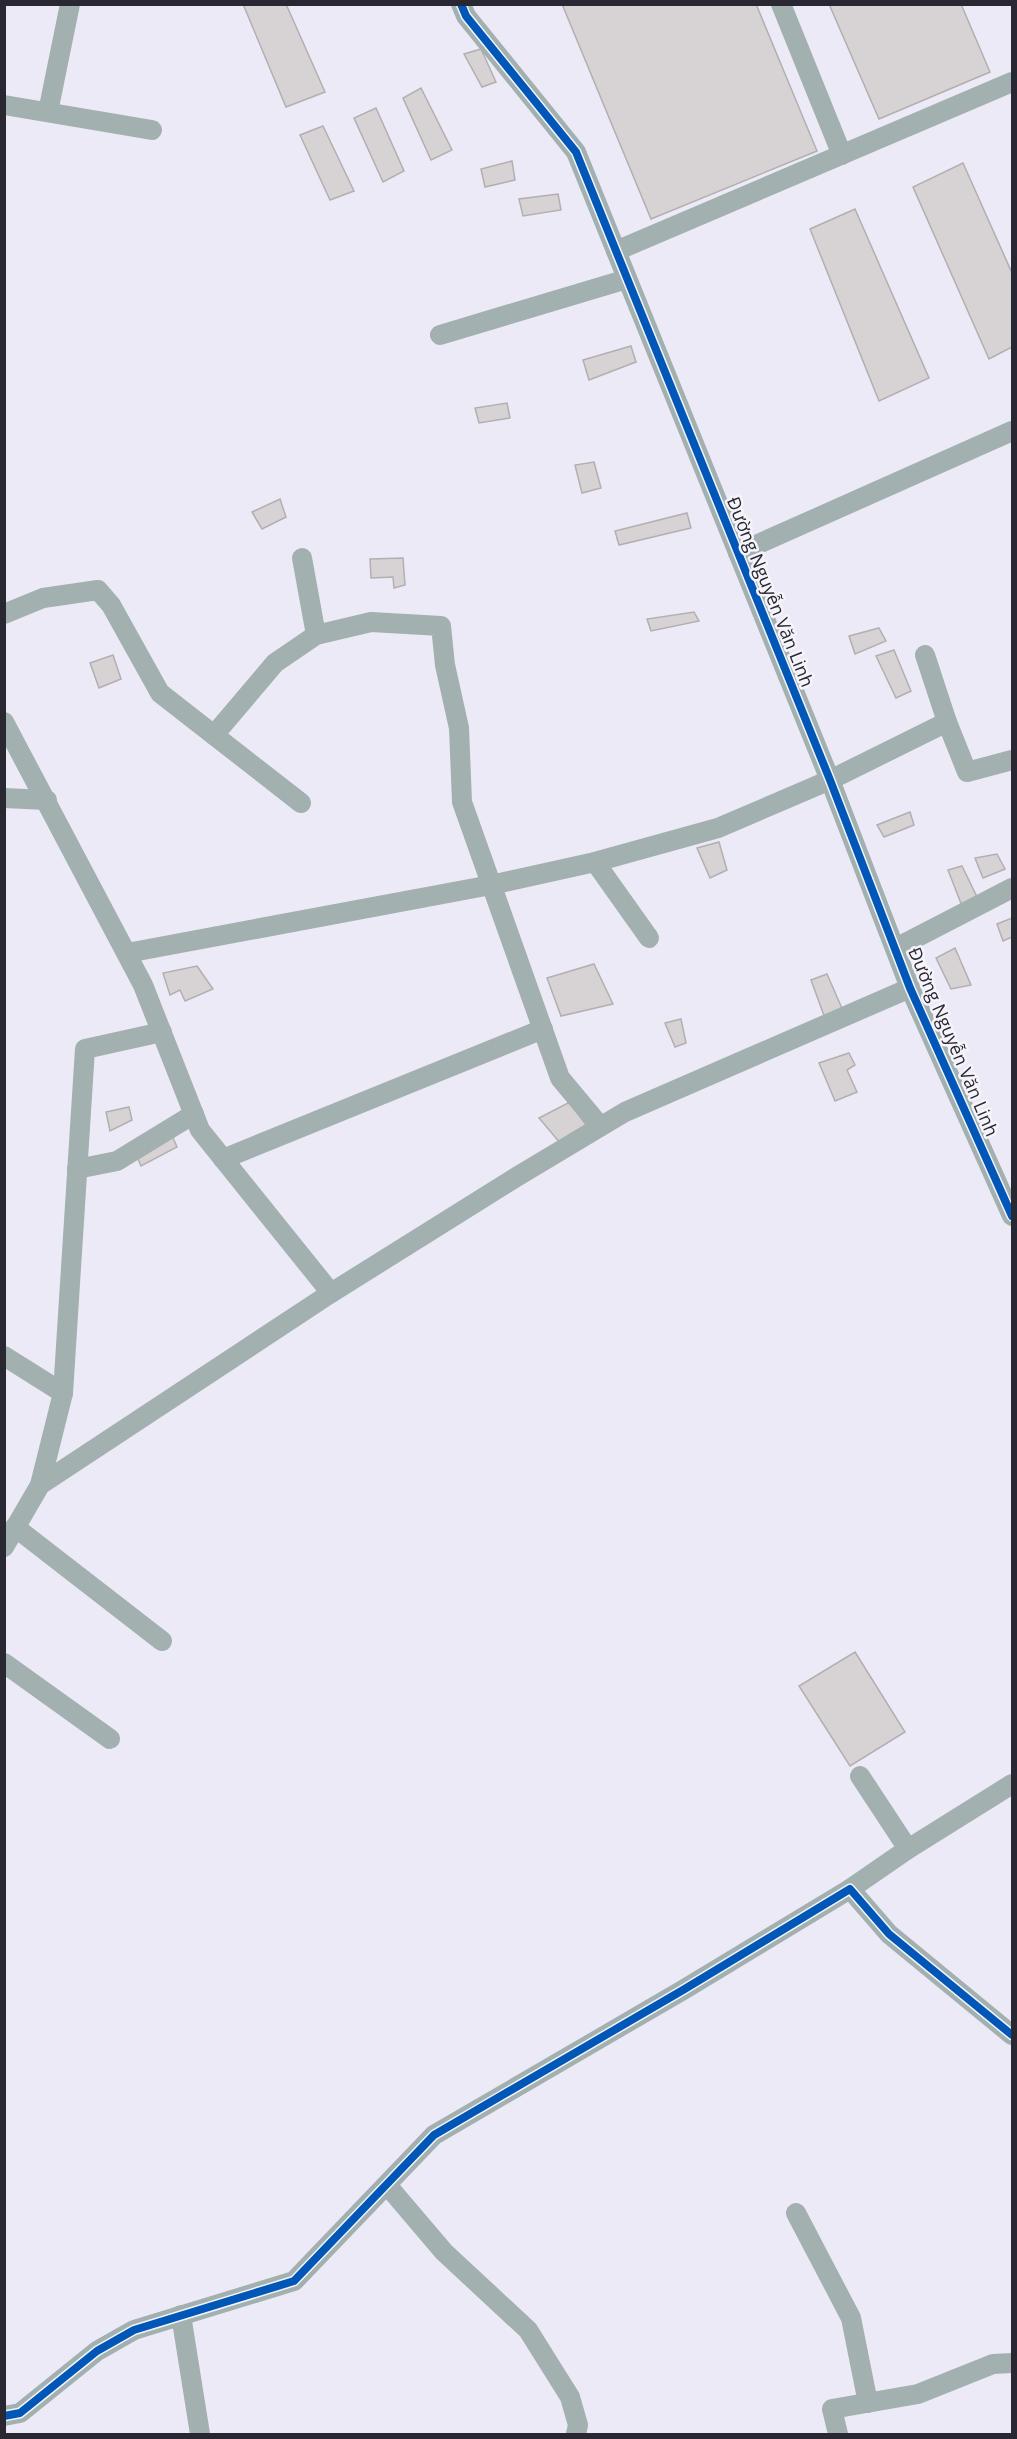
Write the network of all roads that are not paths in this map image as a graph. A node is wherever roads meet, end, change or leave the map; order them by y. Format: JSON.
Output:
{"nodes":[{"id":1,"x":70,"y":4,"type":"edge"},
{"id":2,"x":461,"y":4,"type":"edge"},
{"id":3,"x":781,"y":4,"type":"edge"},
{"id":4,"x":1012,"y":82,"type":"edge"},
{"id":5,"x":4,"y":105,"type":"edge"},
{"id":6,"x":48,"y":112,"type":"junction"},
{"id":7,"x":152,"y":130,"type":"dead end"},
{"id":8,"x":842,"y":155,"type":"junction"},
{"id":9,"x":616,"y":251,"type":"junction"},
{"id":10,"x":627,"y":279,"type":"junction"},
{"id":11,"x":440,"y":335,"type":"dead end"},
{"id":12,"x":1012,"y":431,"type":"edge"},
{"id":13,"x":738,"y":553,"type":"junction"},
{"id":14,"x":302,"y":558,"type":"dead end"},
{"id":15,"x":4,"y":614,"type":"edge"},
{"id":16,"x":316,"y":635,"type":"junction"},
{"id":17,"x":925,"y":655,"type":"dead end"},
{"id":18,"x":4,"y":722,"type":"edge"},
{"id":19,"x":946,"y":722,"type":"junction"},
{"id":20,"x":214,"y":735,"type":"junction"},
{"id":21,"x":1012,"y":760,"type":"edge"},
{"id":22,"x":830,"y":780,"type":"junction"},
{"id":23,"x":4,"y":798,"type":"edge"},
{"id":24,"x":47,"y":800,"type":"junction"},
{"id":25,"x":301,"y":803,"type":"dead end"},
{"id":26,"x":595,"y":862,"type":"junction"},
{"id":27,"x":491,"y":885,"type":"junction"},
{"id":28,"x":1012,"y":888,"type":"edge"},
{"id":29,"x":649,"y":938,"type":"dead end"},
{"id":30,"x":896,"y":948,"type":"junction"},
{"id":31,"x":127,"y":953,"type":"junction"},
{"id":32,"x":910,"y":988,"type":"junction"},
{"id":33,"x":543,"y":1029,"type":"junction"},
{"id":34,"x":162,"y":1032,"type":"junction"},
{"id":35,"x":194,"y":1114,"type":"junction"},
{"id":36,"x":600,"y":1126,"type":"junction"},
{"id":37,"x":224,"y":1159,"type":"junction"},
{"id":38,"x":78,"y":1169,"type":"junction"},
{"id":39,"x":1012,"y":1216,"type":"edge"},
{"id":40,"x":331,"y":1293,"type":"junction"},
{"id":41,"x":4,"y":1356,"type":"edge"},
{"id":42,"x":63,"y":1393,"type":"junction"},
{"id":43,"x":40,"y":1485,"type":"junction"},
{"id":44,"x":15,"y":1527,"type":"junction"},
{"id":45,"x":4,"y":1547,"type":"edge"},
{"id":46,"x":162,"y":1641,"type":"dead end"},
{"id":47,"x":4,"y":1664,"type":"edge"},
{"id":48,"x":110,"y":1738,"type":"dead end"},
{"id":49,"x":860,"y":1776,"type":"dead end"},
{"id":50,"x":1012,"y":1784,"type":"edge"},
{"id":51,"x":909,"y":1849,"type":"junction"},
{"id":52,"x":850,"y":1889,"type":"junction"},
{"id":53,"x":1012,"y":2036,"type":"edge"},
{"id":54,"x":387,"y":2184,"type":"junction"},
{"id":55,"x":796,"y":2213,"type":"dead end"},
{"id":56,"x":181,"y":2315,"type":"junction"},
{"id":57,"x":1012,"y":2363,"type":"edge"},
{"id":58,"x":868,"y":2403,"type":"junction"},
{"id":59,"x":4,"y":2416,"type":"edge"},
{"id":60,"x":200,"y":2434,"type":"edge"},
{"id":61,"x":576,"y":2434,"type":"edge"},
{"id":62,"x":838,"y":2434,"type":"edge"}],
"edges":[{"from":1,"to":6,"type":"street"},
{"from":2,"to":9,"type":"street","name":"Đường Nguyễn Văn Linh"},
{"from":3,"to":8,"type":"street"},
{"from":4,"to":8,"type":"street"},
{"from":5,"to":6,"type":"street"},
{"from":6,"to":7,"type":"street"},
{"from":8,"to":9,"type":"street"},
{"from":9,"to":10,"type":"street","name":"Đường Nguyễn Văn Linh"},
{"from":10,"to":11,"type":"street"},
{"from":10,"to":13,"type":"street","name":"Đường Nguyễn Văn Linh"},
{"from":12,"to":13,"type":"street"},
{"from":13,"to":22,"type":"street","name":"Đường Nguyễn Văn Linh"},
{"from":14,"to":16,"type":"street"},
{"from":15,"to":20,"type":"street"},
{"from":16,"to":20,"type":"street"},
{"from":16,"to":27,"type":"street"},
{"from":17,"to":19,"type":"street"},
{"from":18,"to":24,"type":"street"},
{"from":19,"to":21,"type":"street"},
{"from":19,"to":22,"type":"street"},
{"from":20,"to":25,"type":"street"},
{"from":22,"to":26,"type":"street"},
{"from":22,"to":30,"type":"street","name":"Đường Nguyễn Văn Linh"},
{"from":23,"to":24,"type":"street"},
{"from":24,"to":31,"type":"street"},
{"from":26,"to":27,"type":"street"},
{"from":26,"to":29,"type":"street"},
{"from":27,"to":31,"type":"street"},
{"from":27,"to":33,"type":"street"},
{"from":28,"to":30,"type":"street"},
{"from":30,"to":32,"type":"street","name":"Đường Nguyễn Văn Linh"},
{"from":31,"to":34,"type":"street"},
{"from":32,"to":36,"type":"street"},
{"from":32,"to":39,"type":"street","name":"Đường Nguyễn Văn Linh"},
{"from":33,"to":36,"type":"street"},
{"from":33,"to":37,"type":"street"},
{"from":34,"to":35,"type":"street"},
{"from":34,"to":38,"type":"street"},
{"from":35,"to":37,"type":"street"},
{"from":35,"to":38,"type":"street"},
{"from":36,"to":40,"type":"street"},
{"from":37,"to":40,"type":"street"},
{"from":38,"to":42,"type":"street"},
{"from":40,"to":43,"type":"street"},
{"from":41,"to":42,"type":"street"},
{"from":42,"to":43,"type":"street"},
{"from":43,"to":44,"type":"street"},
{"from":44,"to":45,"type":"street"},
{"from":44,"to":46,"type":"street"},
{"from":47,"to":48,"type":"street"},
{"from":49,"to":51,"type":"street"},
{"from":50,"to":51,"type":"street"},
{"from":51,"to":52,"type":"street"},
{"from":52,"to":53,"type":"street"},
{"from":52,"to":54,"type":"street"},
{"from":54,"to":56,"type":"street"},
{"from":54,"to":61,"type":"street"},
{"from":55,"to":58,"type":"street"},
{"from":56,"to":59,"type":"street"},
{"from":56,"to":60,"type":"street"},
{"from":57,"to":58,"type":"street"},
{"from":58,"to":62,"type":"street"}]}
